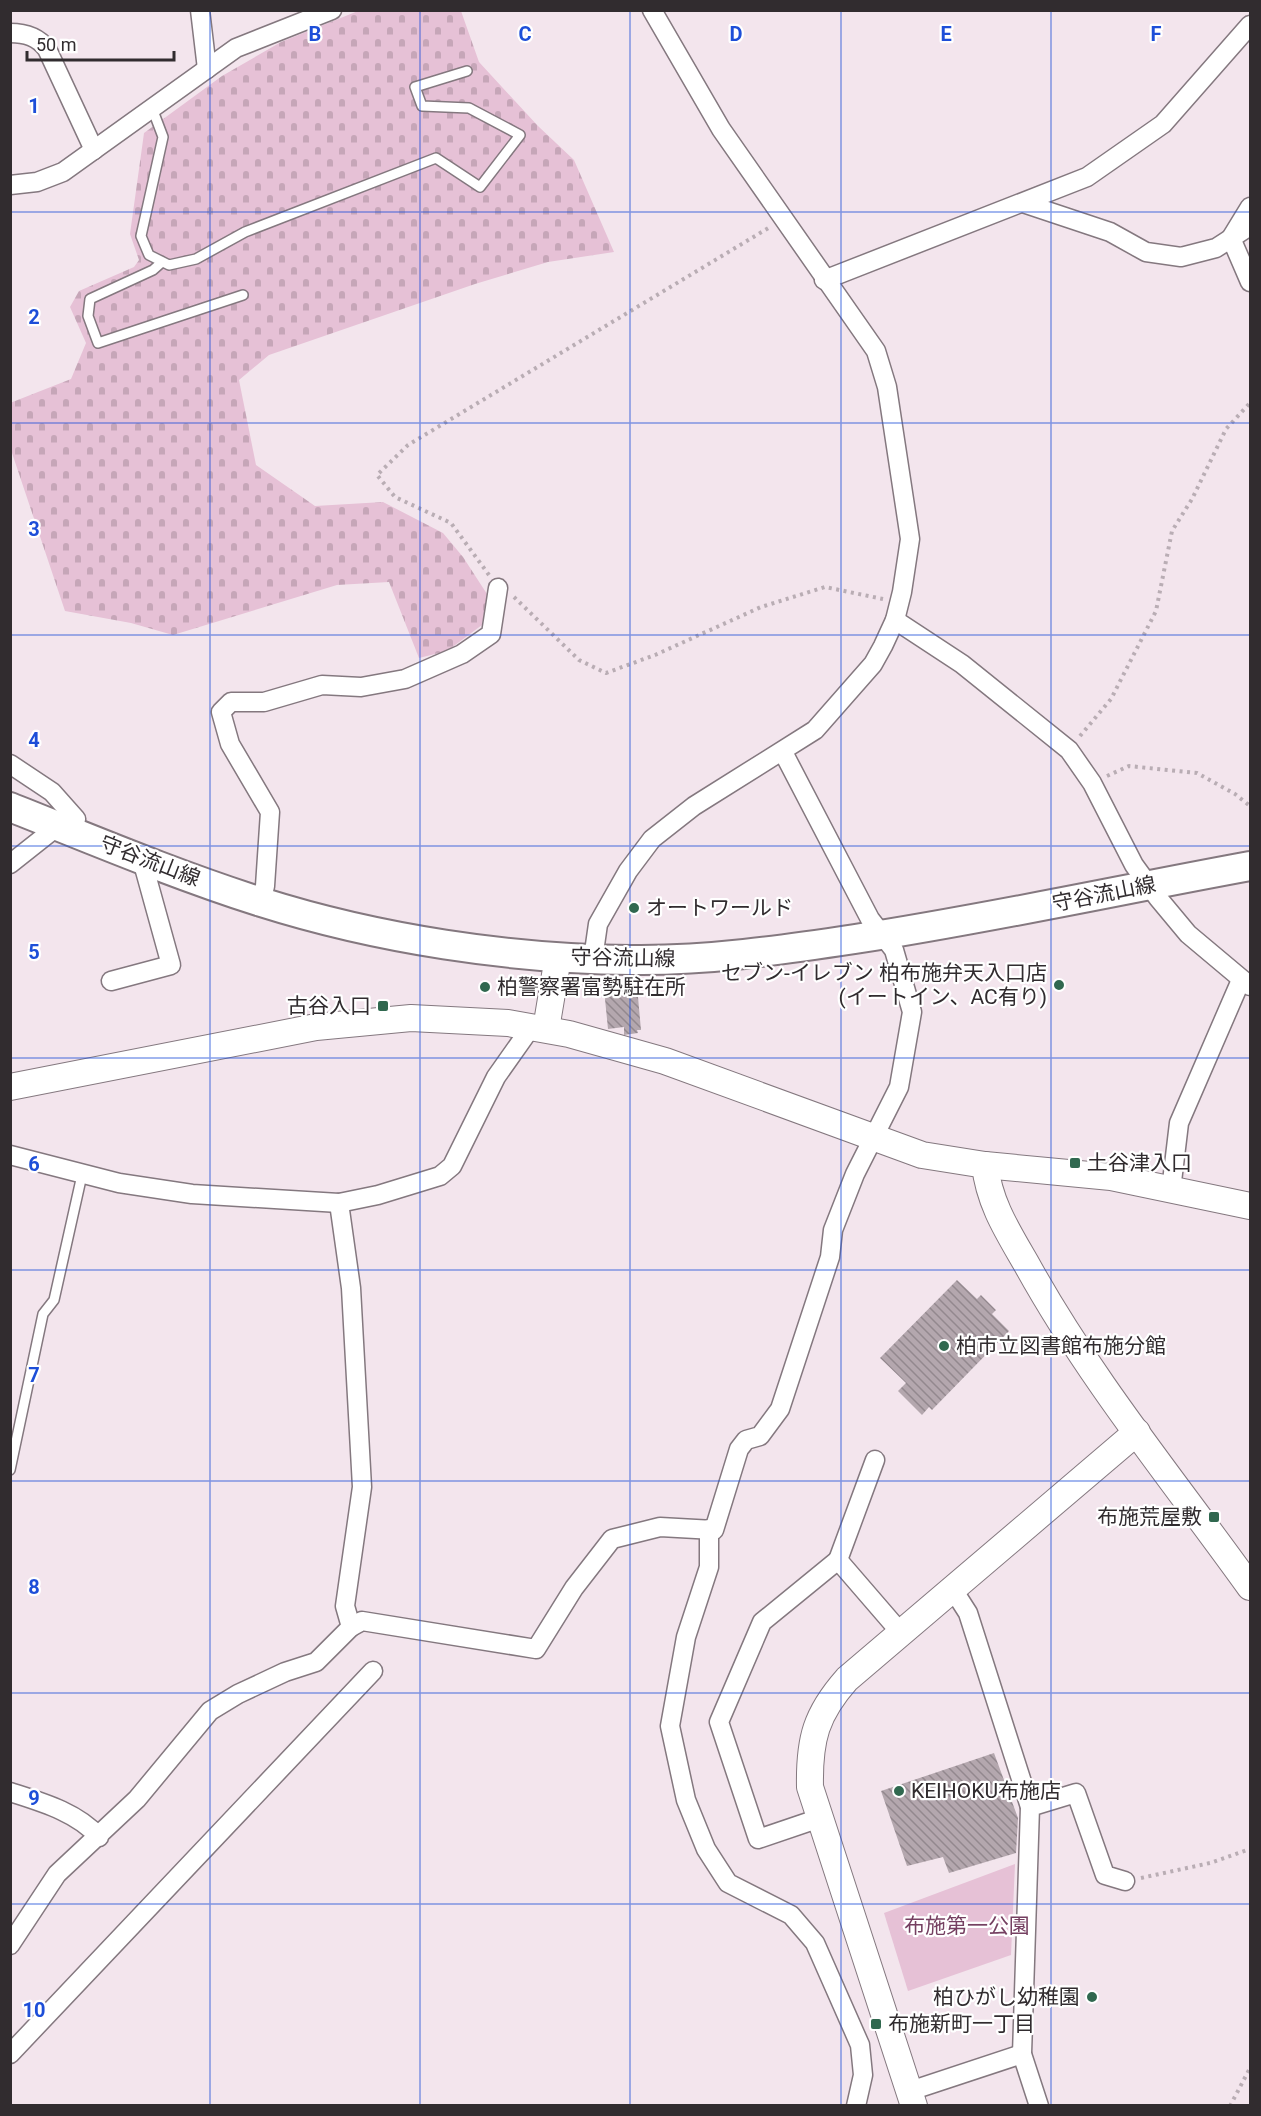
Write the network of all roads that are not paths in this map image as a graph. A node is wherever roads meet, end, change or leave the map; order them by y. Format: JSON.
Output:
{"nodes":[{"id":1,"x":200,"y":10,"type":"edge"},
{"id":2,"x":332,"y":10,"type":"edge"},
{"id":3,"x":651,"y":10,"type":"edge"},
{"id":4,"x":1251,"y":25,"type":"edge"},
{"id":5,"x":10,"y":33,"type":"edge"},
{"id":6,"x":207,"y":69,"type":"junction"},
{"id":7,"x":468,"y":71,"type":"dead end"},
{"id":8,"x":152,"y":108,"type":"junction"},
{"id":9,"x":94,"y":150,"type":"junction"},
{"id":10,"x":10,"y":185,"type":"edge"},
{"id":11,"x":1023,"y":203,"type":"junction"},
{"id":12,"x":1251,"y":207,"type":"edge"},
{"id":13,"x":1251,"y":226,"type":"edge"},
{"id":14,"x":1231,"y":238,"type":"junction"},
{"id":15,"x":162,"y":262,"type":"junction"},
{"id":16,"x":824,"y":280,"type":"junction"},
{"id":17,"x":1251,"y":282,"type":"edge"},
{"id":18,"x":243,"y":295,"type":"dead end"},
{"id":19,"x":498,"y":588,"type":"road end"},
{"id":20,"x":895,"y":620,"type":"junction"},
{"id":21,"x":783,"y":752,"type":"junction"},
{"id":22,"x":10,"y":764,"type":"edge"},
{"id":23,"x":10,"y":807,"type":"edge"},
{"id":24,"x":65,"y":829,"type":"junction"},
{"id":25,"x":142,"y":860,"type":"junction"},
{"id":26,"x":10,"y":864,"type":"edge"},
{"id":27,"x":1251,"y":867,"type":"edge"},
{"id":28,"x":1149,"y":885,"type":"junction"},
{"id":29,"x":261,"y":902,"type":"junction"},
{"id":30,"x":882,"y":935,"type":"junction"},
{"id":31,"x":558,"y":957,"type":"junction"},
{"id":32,"x":593,"y":959,"type":"junction"},
{"id":33,"x":111,"y":981,"type":"dead end"},
{"id":34,"x":1246,"y":983,"type":"edge"},
{"id":35,"x":539,"y":1028,"type":"junction"},
{"id":36,"x":10,"y":1087,"type":"edge"},
{"id":37,"x":873,"y":1137,"type":"junction"},
{"id":38,"x":10,"y":1155,"type":"edge"},
{"id":39,"x":985,"y":1166,"type":"junction"},
{"id":40,"x":82,"y":1175,"type":"junction"},
{"id":41,"x":1171,"y":1190,"type":"junction"},
{"id":42,"x":339,"y":1203,"type":"junction"},
{"id":43,"x":1251,"y":1206,"type":"edge"},
{"id":44,"x":1137,"y":1432,"type":"junction"},
{"id":45,"x":875,"y":1460,"type":"dead end"},
{"id":46,"x":10,"y":1470,"type":"edge"},
{"id":47,"x":709,"y":1529,"type":"junction"},
{"id":48,"x":838,"y":1560,"type":"junction"},
{"id":49,"x":1251,"y":1587,"type":"edge"},
{"id":50,"x":952,"y":1588,"type":"junction"},
{"id":51,"x":351,"y":1627,"type":"junction"},
{"id":52,"x":901,"y":1633,"type":"junction"},
{"id":53,"x":373,"y":1671,"type":"dead end"},
{"id":54,"x":10,"y":1792,"type":"edge"},
{"id":55,"x":1030,"y":1807,"type":"junction"},
{"id":56,"x":820,"y":1818,"type":"junction"},
{"id":57,"x":99,"y":1837,"type":"junction"},
{"id":58,"x":1125,"y":1881,"type":"road end"},
{"id":59,"x":10,"y":1945,"type":"edge"},
{"id":60,"x":1022,"y":2054,"type":"junction"},
{"id":61,"x":10,"y":2055,"type":"edge"},
{"id":62,"x":912,"y":2098,"type":"edge"},
{"id":63,"x":856,"y":2106,"type":"edge"},
{"id":64,"x":1039,"y":2106,"type":"edge"}],
"edges":[{"from":1,"to":6,"type":"street"},
{"from":2,"to":6,"type":"street"},
{"from":3,"to":16,"type":"street"},
{"from":4,"to":11,"type":"street"},
{"from":5,"to":9,"type":"street"},
{"from":6,"to":8,"type":"street"},
{"from":7,"to":15,"type":"lane"},
{"from":8,"to":9,"type":"street"},
{"from":8,"to":15,"type":"lane"},
{"from":9,"to":10,"type":"street"},
{"from":11,"to":14,"type":"street"},
{"from":11,"to":16,"type":"street"},
{"from":12,"to":14,"type":"street"},
{"from":13,"to":14,"type":"street"},
{"from":14,"to":17,"type":"street"},
{"from":15,"to":18,"type":"lane"},
{"from":16,"to":20,"type":"street"},
{"from":19,"to":29,"type":"street"},
{"from":20,"to":21,"type":"street"},
{"from":20,"to":28,"type":"street"},
{"from":21,"to":30,"type":"street"},
{"from":21,"to":32,"type":"street"},
{"from":22,"to":24,"type":"street"},
{"from":23,"to":24,"type":"main road","name":"守谷流山線"},
{"from":24,"to":25,"type":"main road","name":"守谷流山線"},
{"from":24,"to":26,"type":"street"},
{"from":25,"to":29,"type":"main road","name":"守谷流山線"},
{"from":25,"to":33,"type":"street"},
{"from":27,"to":28,"type":"main road","name":"守谷流山線"},
{"from":28,"to":30,"type":"main road","name":"守谷流山線"},
{"from":28,"to":34,"type":"street"},
{"from":29,"to":31,"type":"main road","name":"守谷流山線"},
{"from":30,"to":32,"type":"main road","name":"守谷流山線"},
{"from":30,"to":37,"type":"street"},
{"from":31,"to":32,"type":"main road","name":"守谷流山線"},
{"from":31,"to":35,"type":"street"},
{"from":34,"to":41,"type":"street"},
{"from":35,"to":36,"type":"street"},
{"from":35,"to":37,"type":"street"},
{"from":35,"to":42,"type":"street"},
{"from":37,"to":39,"type":"street"},
{"from":37,"to":47,"type":"street"},
{"from":38,"to":40,"type":"street"},
{"from":39,"to":41,"type":"street"},
{"from":39,"to":44,"type":"street"},
{"from":40,"to":42,"type":"street"},
{"from":40,"to":46,"type":"lane"},
{"from":41,"to":43,"type":"street"},
{"from":42,"to":51,"type":"street"},
{"from":44,"to":49,"type":"street"},
{"from":44,"to":50,"type":"street"},
{"from":45,"to":48,"type":"street"},
{"from":47,"to":51,"type":"street"},
{"from":47,"to":63,"type":"street"},
{"from":48,"to":52,"type":"street"},
{"from":48,"to":56,"type":"street"},
{"from":50,"to":52,"type":"street"},
{"from":50,"to":55,"type":"street"},
{"from":51,"to":57,"type":"street"},
{"from":52,"to":56,"type":"street"},
{"from":53,"to":61,"type":"street"},
{"from":54,"to":57,"type":"street"},
{"from":55,"to":58,"type":"street"},
{"from":55,"to":60,"type":"street"},
{"from":56,"to":62,"type":"street"},
{"from":57,"to":59,"type":"street"},
{"from":60,"to":62,"type":"street"},
{"from":60,"to":64,"type":"street"}]}
